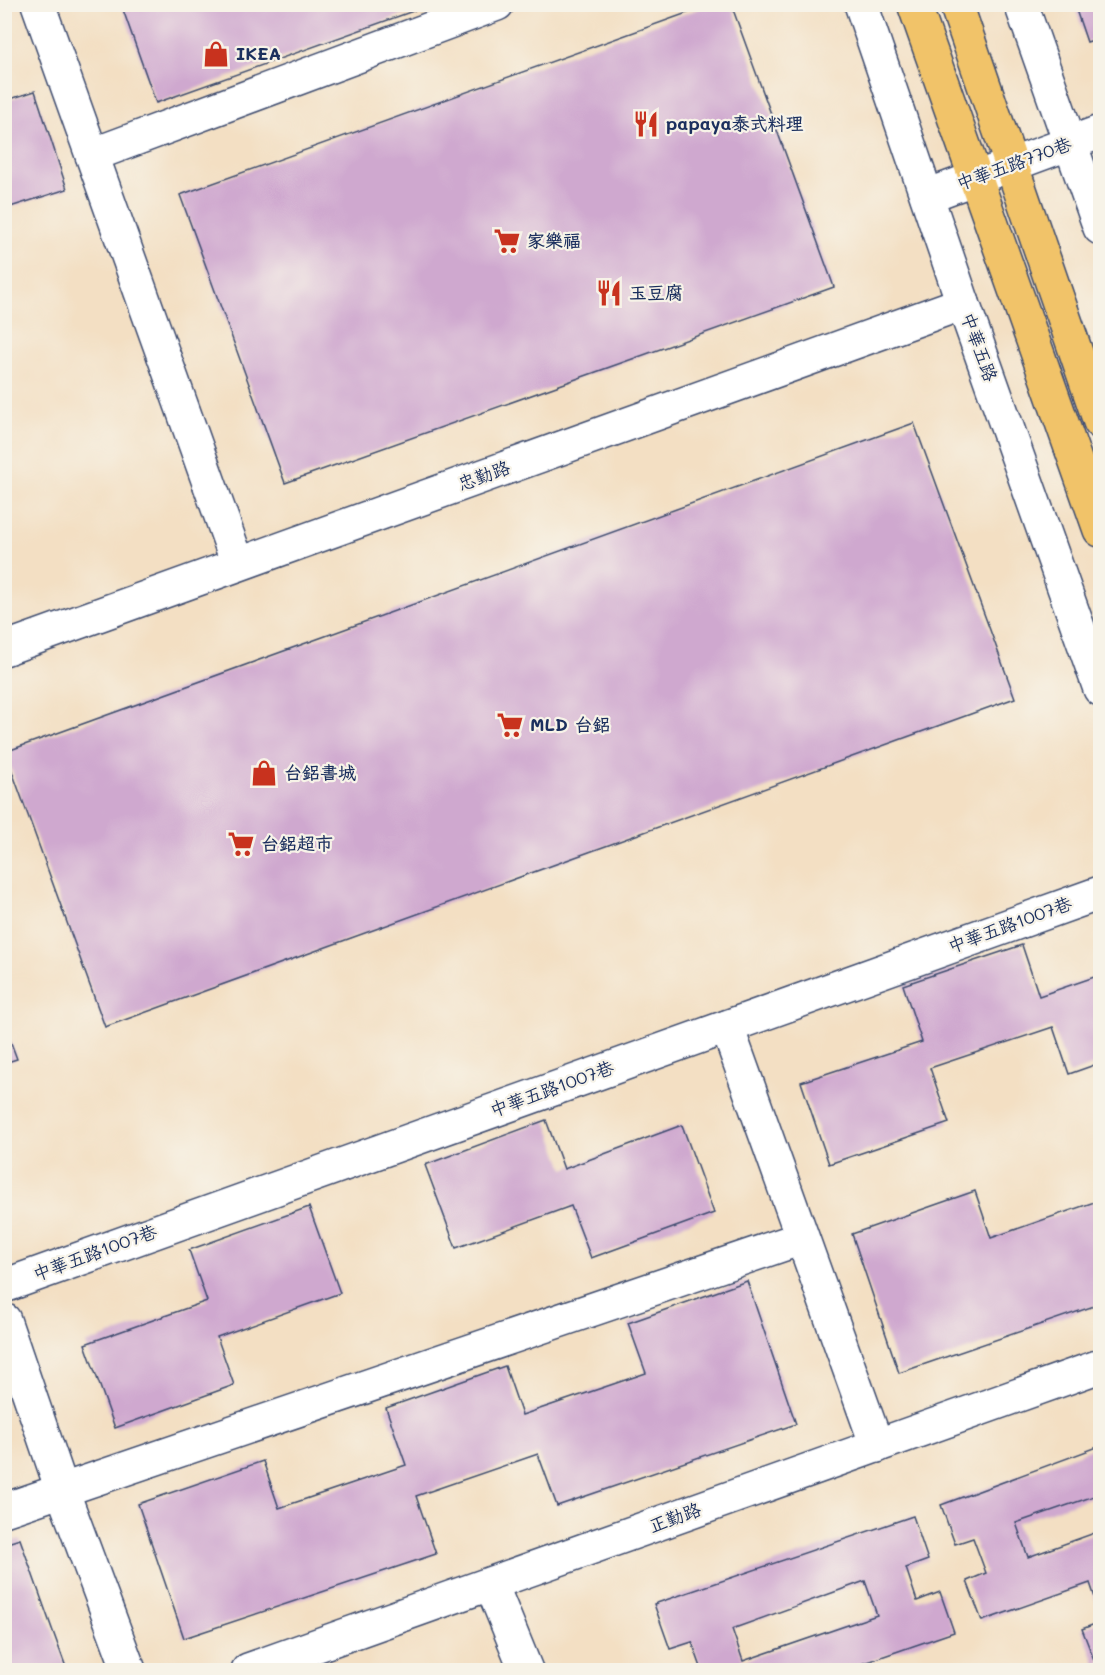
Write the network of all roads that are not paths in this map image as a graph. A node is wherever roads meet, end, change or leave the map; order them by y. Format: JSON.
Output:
{"nodes":[{"id":1,"x":38,"y":4,"type":"edge"},
{"id":2,"x":497,"y":4,"type":"edge"},
{"id":3,"x":861,"y":4,"type":"edge"},
{"id":4,"x":914,"y":4,"type":"edge"},
{"id":5,"x":956,"y":4,"type":"edge"},
{"id":6,"x":1021,"y":4,"type":"edge"},
{"id":7,"x":1101,"y":132,"type":"edge"},
{"id":8,"x":1070,"y":143,"type":"junction"},
{"id":9,"x":92,"y":155,"type":"junction"},
{"id":10,"x":1012,"y":164,"type":"junction"},
{"id":11,"x":976,"y":178,"type":"junction"},
{"id":12,"x":927,"y":196,"type":"junction"},
{"id":13,"x":1101,"y":228,"type":"edge"},
{"id":14,"x":963,"y":303,"type":"junction"},
{"id":15,"x":1101,"y":422,"type":"edge"},
{"id":16,"x":1101,"y":530,"type":"edge"},
{"id":17,"x":238,"y":564,"type":"junction"},
{"id":18,"x":4,"y":649,"type":"edge"},
{"id":19,"x":1101,"y":689,"type":"edge"},
{"id":20,"x":1101,"y":893,"type":"edge"},
{"id":21,"x":727,"y":1027,"type":"junction"},
{"id":22,"x":802,"y":1238,"type":"junction"},
{"id":23,"x":4,"y":1286,"type":"edge"},
{"id":24,"x":4,"y":1320,"type":"edge"},
{"id":25,"x":1101,"y":1366,"type":"edge"},
{"id":26,"x":877,"y":1446,"type":"junction"},
{"id":27,"x":62,"y":1490,"type":"junction"},
{"id":28,"x":4,"y":1510,"type":"edge"},
{"id":29,"x":491,"y":1584,"type":"junction"},
{"id":30,"x":129,"y":1671,"type":"edge"},
{"id":31,"x":248,"y":1671,"type":"edge"},
{"id":32,"x":526,"y":1671,"type":"edge"}],
"edges":[{"from":1,"to":9,"type":"street"},
{"from":2,"to":9,"type":"street"},
{"from":3,"to":12,"type":"street","name":"中華五路"},
{"from":4,"to":11,"type":"main road"},
{"from":5,"to":10,"type":"main road"},
{"from":6,"to":8,"type":"street"},
{"from":7,"to":8,"type":"street","name":"中華五路770巷"},
{"from":8,"to":10,"type":"street","name":"中華五路770巷"},
{"from":8,"to":13,"type":"street"},
{"from":9,"to":17,"type":"street"},
{"from":10,"to":11,"type":"street","name":"中華五路770巷"},
{"from":10,"to":15,"type":"main road"},
{"from":11,"to":12,"type":"street","name":"中華五路770巷"},
{"from":11,"to":16,"type":"main road"},
{"from":12,"to":14,"type":"street","name":"中華五路"},
{"from":14,"to":17,"type":"street","name":"忠勤路"},
{"from":14,"to":19,"type":"street","name":"中華五路"},
{"from":17,"to":18,"type":"street","name":"忠勤路"},
{"from":20,"to":21,"type":"street","name":"中華五路1007巷"},
{"from":21,"to":22,"type":"street"},
{"from":21,"to":23,"type":"street","name":"中華五路1007巷"},
{"from":22,"to":26,"type":"street"},
{"from":22,"to":27,"type":"street"},
{"from":24,"to":27,"type":"street"},
{"from":25,"to":26,"type":"street","name":"正勤路"},
{"from":26,"to":29,"type":"street","name":"正勤路"},
{"from":27,"to":28,"type":"street"},
{"from":27,"to":30,"type":"street"},
{"from":29,"to":31,"type":"street","name":"正勤路"},
{"from":29,"to":32,"type":"street"}]}
